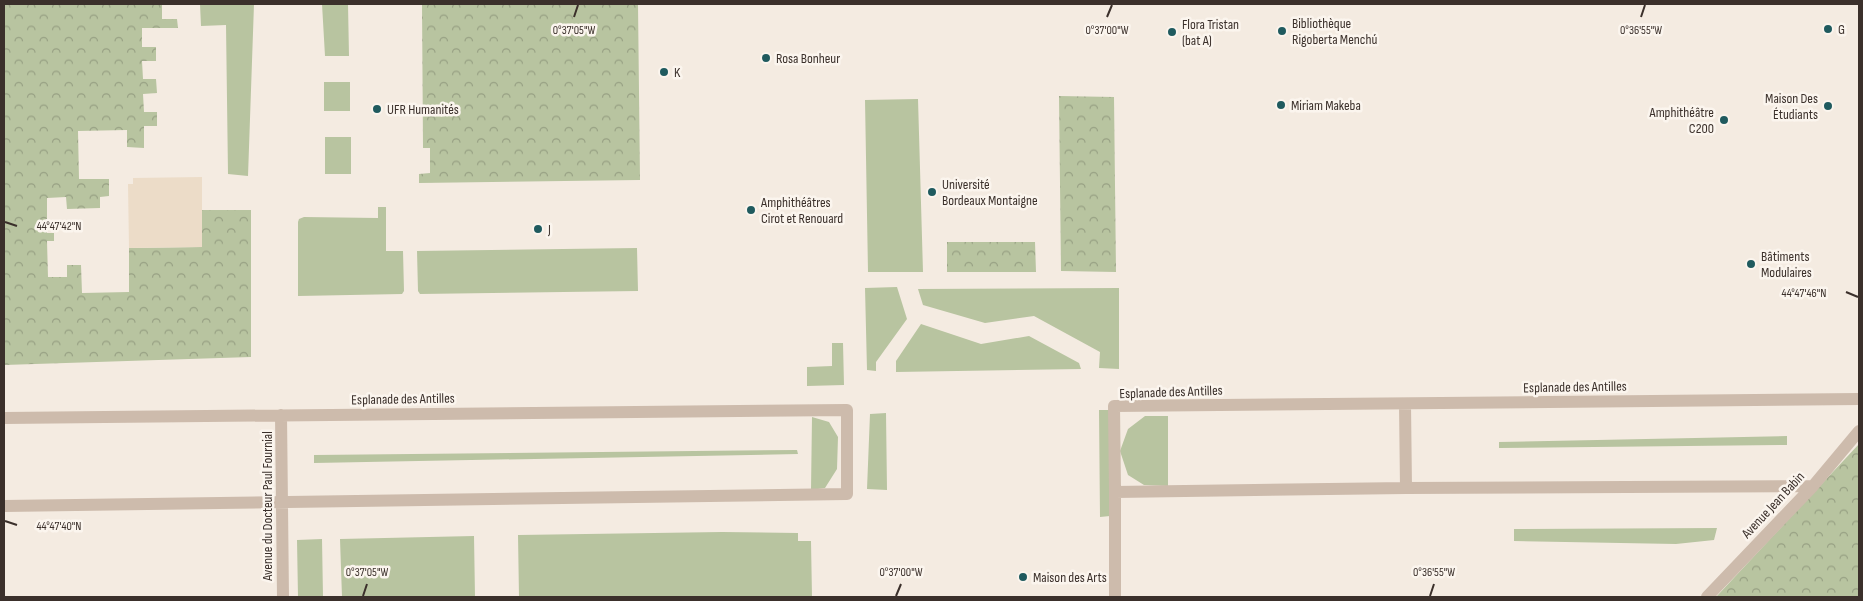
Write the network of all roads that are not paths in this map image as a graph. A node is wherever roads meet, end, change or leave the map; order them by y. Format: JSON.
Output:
{"nodes":[{"id":1,"x":1859,"y":399,"type":"edge"},
{"id":2,"x":1405,"y":404,"type":"junction"},
{"id":3,"x":281,"y":416,"type":"junction"},
{"id":4,"x":4,"y":418,"type":"edge"},
{"id":5,"x":1859,"y":431,"type":"edge"},
{"id":6,"x":1812,"y":486,"type":"junction"},
{"id":7,"x":1406,"y":488,"type":"junction"},
{"id":8,"x":1115,"y":492,"type":"junction"},
{"id":9,"x":282,"y":503,"type":"junction"},
{"id":10,"x":4,"y":506,"type":"edge"},
{"id":11,"x":283,"y":597,"type":"edge"},
{"id":12,"x":1115,"y":597,"type":"edge"},
{"id":13,"x":1707,"y":597,"type":"edge"}],
"edges":[{"from":1,"to":2,"type":"street","name":"Esplanade des Antilles"},
{"from":2,"to":7,"type":"street"},
{"from":2,"to":8,"type":"street","name":"Esplanade des Antilles"},
{"from":3,"to":4,"type":"street","name":"Esplanade des Antilles"},
{"from":3,"to":9,"type":"street","name":"Avenue du Docteur Paul Fournial"},
{"from":3,"to":9,"type":"street","name":"Esplanade des Antilles"},
{"from":5,"to":6,"type":"street","name":"Avenue Jean Babin"},
{"from":6,"to":7,"type":"street"},
{"from":6,"to":13,"type":"street","name":"Avenue Jean Babin"},
{"from":7,"to":8,"type":"street"},
{"from":8,"to":12,"type":"street"},
{"from":9,"to":10,"type":"street"},
{"from":9,"to":11,"type":"street","name":"Avenue du Docteur Paul Fournial"}]}
